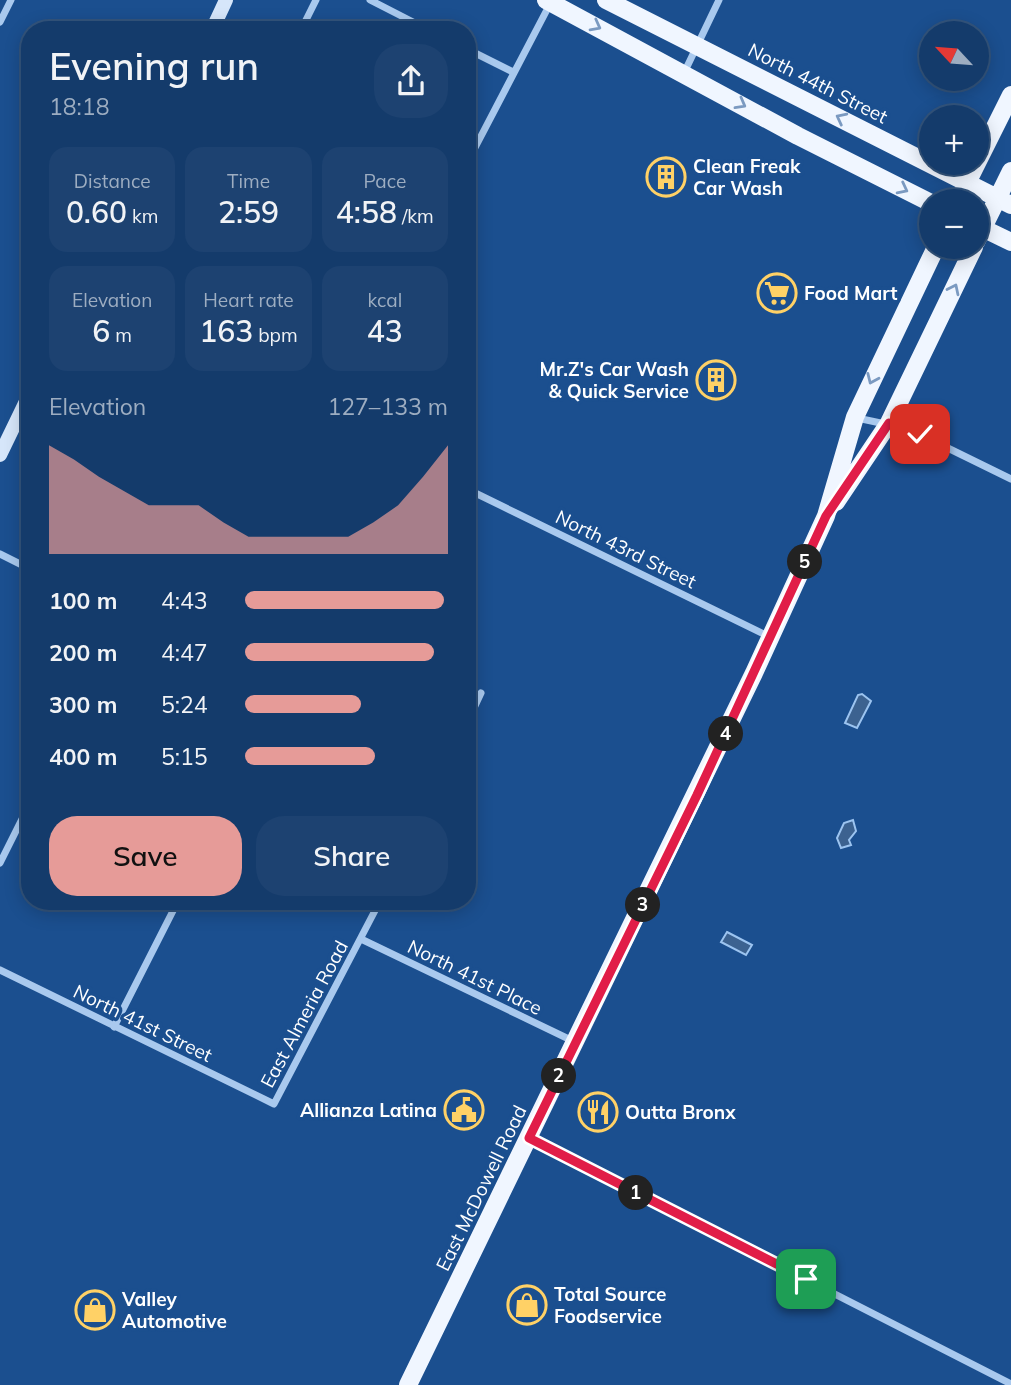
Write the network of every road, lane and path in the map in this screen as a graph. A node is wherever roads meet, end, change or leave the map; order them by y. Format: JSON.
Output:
{"nodes":[{"id":1,"x":11,"y":0,"type":"edge"},
{"id":2,"x":226,"y":0,"type":"edge"},
{"id":3,"x":316,"y":0,"type":"edge"},
{"id":4,"x":370,"y":0,"type":"edge"},
{"id":5,"x":606,"y":0,"type":"edge"},
{"id":6,"x":719,"y":0,"type":"edge"},
{"id":7,"x":549,"y":1,"type":"edge"},
{"id":8,"x":216,"y":21,"type":"edge"},
{"id":9,"x":306,"y":21,"type":"edge"},
{"id":10,"x":405,"y":21,"type":"edge"},
{"id":11,"x":0,"y":22,"type":"edge"},
{"id":12,"x":697,"y":45,"type":"junction"},
{"id":13,"x":476,"y":54,"type":"edge"},
{"id":14,"x":513,"y":72,"type":"junction"},
{"id":15,"x":684,"y":73,"type":"junction"},
{"id":16,"x":1011,"y":95,"type":"edge"},
{"id":17,"x":476,"y":145,"type":"edge"},
{"id":18,"x":1011,"y":171,"type":"edge"},
{"id":19,"x":968,"y":182,"type":"junction"},
{"id":20,"x":964,"y":189,"type":"edge"},
{"id":21,"x":919,"y":197,"type":"edge"},
{"id":22,"x":1004,"y":201,"type":"edge"},
{"id":23,"x":989,"y":221,"type":"edge"},
{"id":24,"x":989,"y":238,"type":"edge"},
{"id":25,"x":1011,"y":242,"type":"edge"},
{"id":26,"x":930,"y":259,"type":"edge"},
{"id":27,"x":967,"y":259,"type":"edge"},
{"id":28,"x":21,"y":412,"type":"edge"},
{"id":29,"x":855,"y":417,"type":"junction"},
{"id":30,"x":889,"y":423,"type":"junction"},
{"id":31,"x":0,"y":455,"type":"edge"},
{"id":32,"x":1011,"y":479,"type":"edge"},
{"id":33,"x":476,"y":493,"type":"edge"},
{"id":34,"x":826,"y":516,"type":"junction"},
{"id":35,"x":0,"y":554,"type":"edge"},
{"id":36,"x":21,"y":564,"type":"edge"},
{"id":37,"x":770,"y":638,"type":"junction"},
{"id":38,"x":481,"y":693,"type":"dead end"},
{"id":39,"x":476,"y":704,"type":"edge"},
{"id":40,"x":21,"y":821,"type":"edge"},
{"id":41,"x":0,"y":863,"type":"edge"},
{"id":42,"x":173,"y":910,"type":"edge"},
{"id":43,"x":376,"y":910,"type":"edge"},
{"id":44,"x":362,"y":939,"type":"junction"},
{"id":45,"x":0,"y":970,"type":"edge"},
{"id":46,"x":114,"y":1027,"type":"junction"},
{"id":47,"x":575,"y":1043,"type":"junction"},
{"id":48,"x":274,"y":1104,"type":"joint"},
{"id":49,"x":529,"y":1138,"type":"junction"},
{"id":50,"x":1011,"y":1384,"type":"edge"},
{"id":51,"x":408,"y":1385,"type":"edge"}],
"edges":[{"from":1,"to":11,"type":"street"},
{"from":2,"to":8,"type":"street"},
{"from":3,"to":9,"type":"street"},
{"from":4,"to":10,"type":"street"},
{"from":5,"to":12,"type":"main road","name":"North 44th Street"},
{"from":6,"to":12,"type":"street"},
{"from":7,"to":14,"type":"street"},
{"from":7,"to":15,"type":"main road","one_way":true},
{"from":12,"to":15,"type":"street"},
{"from":19,"to":12,"type":"main road","name":"North 44th Street","one_way":true},
{"from":13,"to":14,"type":"street"},
{"from":14,"to":17,"type":"street"},
{"from":15,"to":21,"type":"main road","one_way":true},
{"from":16,"to":19,"type":"main road"},
{"from":18,"to":22,"type":"main road","name":"East McDowell Road"},
{"from":19,"to":20,"type":"main road"},
{"from":19,"to":22,"type":"main road","name":"North 44th Street"},
{"from":22,"to":23,"type":"main road","name":"East McDowell Road"},
{"from":24,"to":25,"type":"main road"},
{"from":26,"to":29,"type":"main road","name":"East McDowell Road","one_way":true},
{"from":30,"to":27,"type":"main road","name":"East McDowell Road","one_way":true},
{"from":28,"to":31,"type":"street"},
{"from":29,"to":30,"type":"street"},
{"from":29,"to":34,"type":"main road","name":"East McDowell Road"},
{"from":30,"to":32,"type":"street"},
{"from":30,"to":34,"type":"main road","name":"East McDowell Road"},
{"from":33,"to":37,"type":"street","name":"North 43rd Street"},
{"from":34,"to":37,"type":"main road","name":"East McDowell Road"},
{"from":35,"to":36,"type":"street"},
{"from":37,"to":47,"type":"main road","name":"East McDowell Road"},
{"from":38,"to":39,"type":"street"},
{"from":40,"to":41,"type":"street"},
{"from":42,"to":46,"type":"street"},
{"from":43,"to":44,"type":"street","name":"East Almeria Road"},
{"from":44,"to":47,"type":"street","name":"North 41st Place"},
{"from":44,"to":48,"type":"street","name":"East Almeria Road"},
{"from":45,"to":46,"type":"street","name":"North 41st Street"},
{"from":46,"to":48,"type":"street","name":"North 41st Street"},
{"from":47,"to":49,"type":"main road","name":"East McDowell Road"},
{"from":49,"to":50,"type":"street"},
{"from":49,"to":51,"type":"main road","name":"East McDowell Road"}]}
